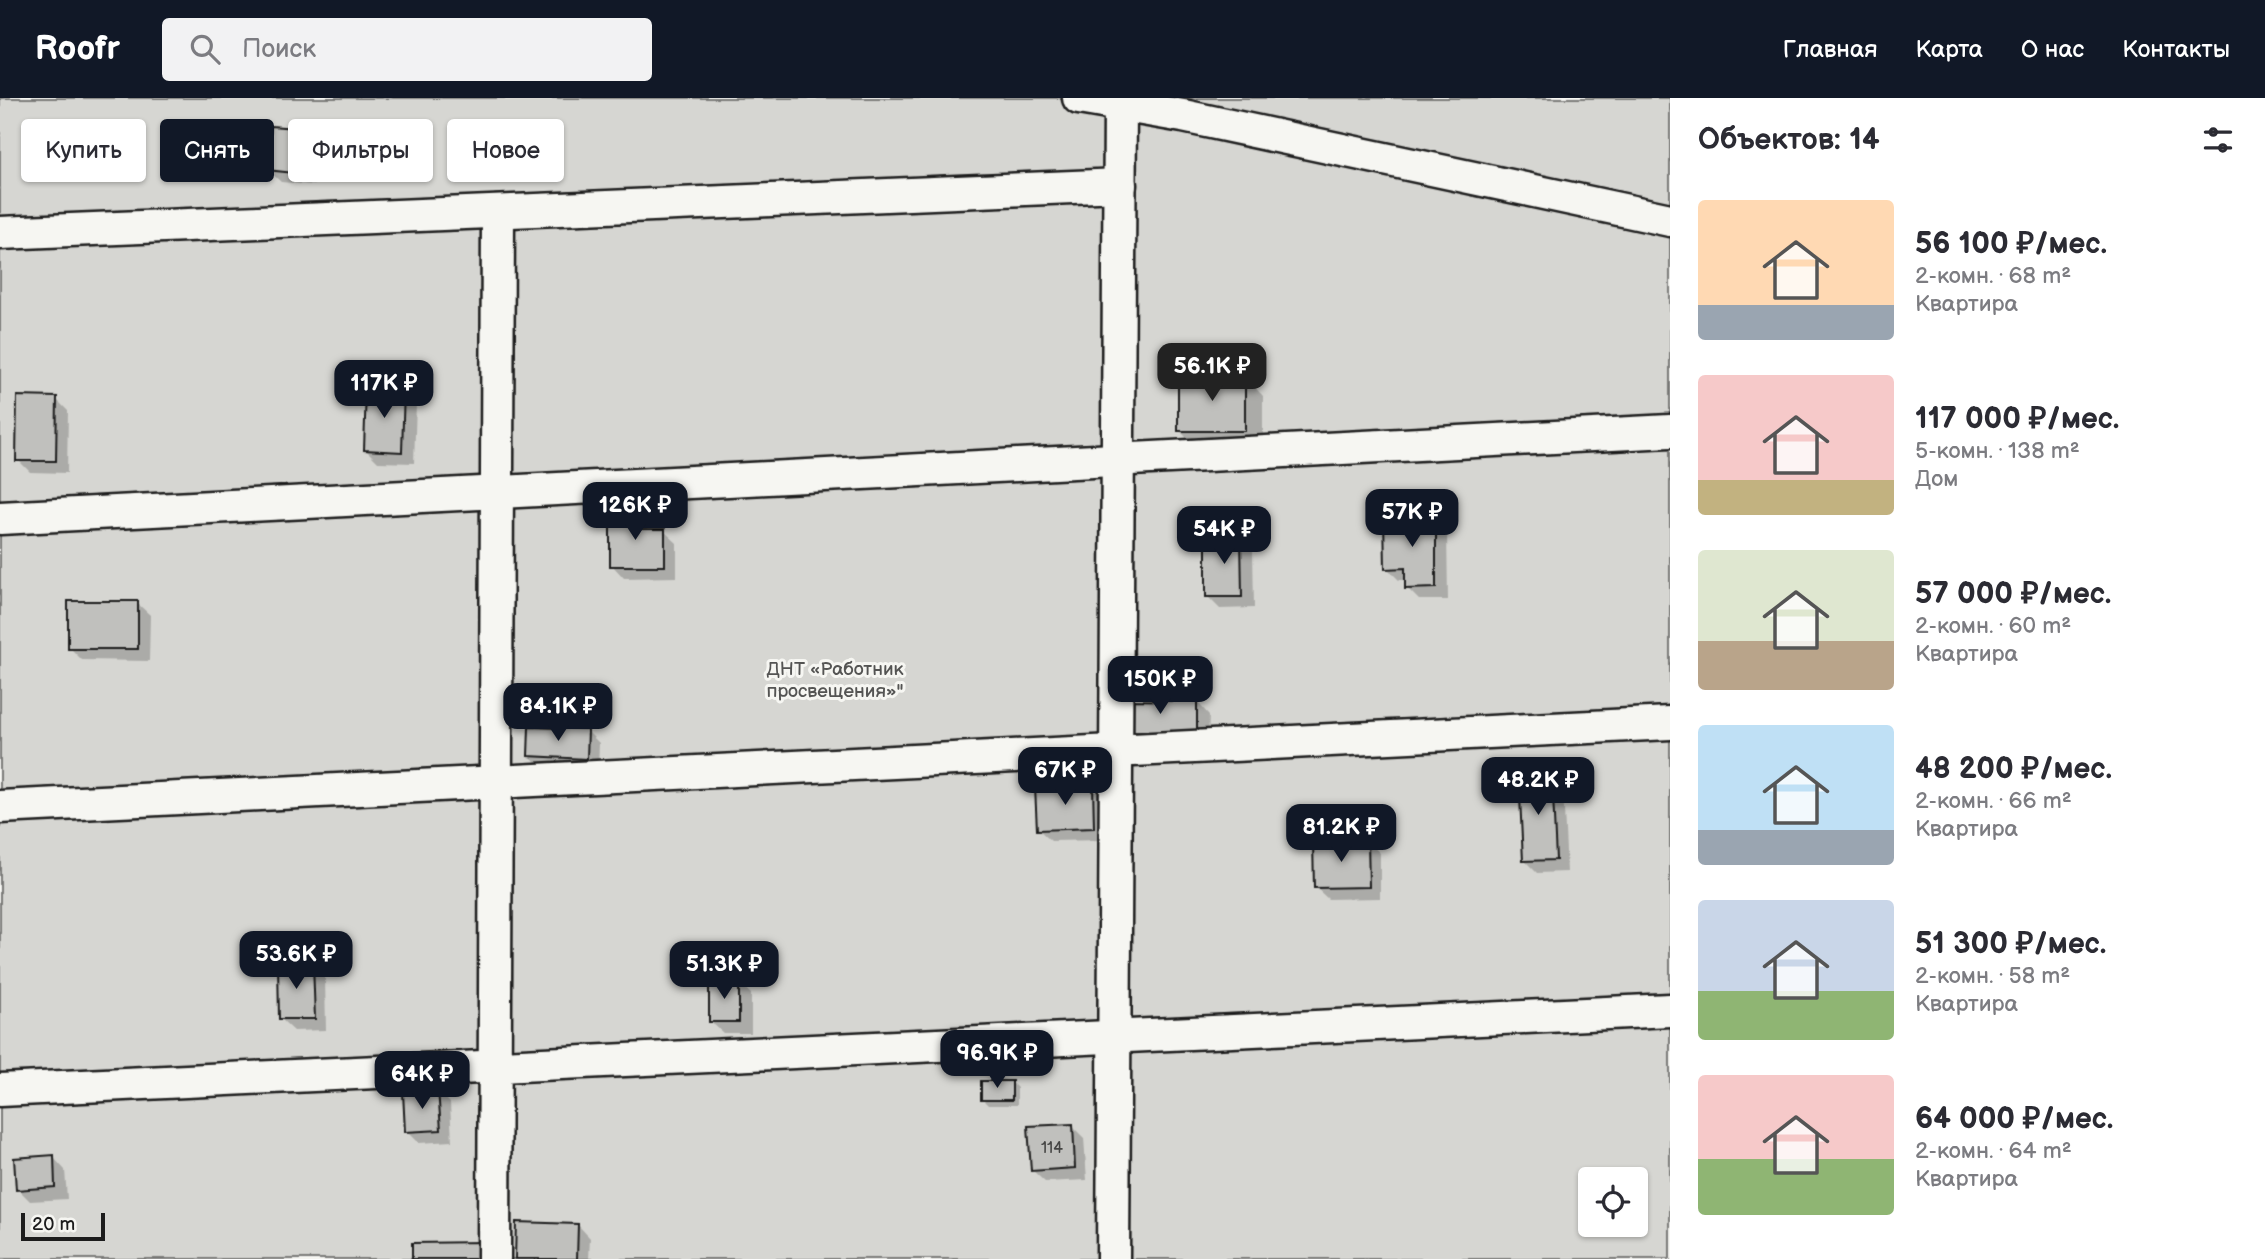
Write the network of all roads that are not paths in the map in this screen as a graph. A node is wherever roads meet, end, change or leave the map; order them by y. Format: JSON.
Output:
{"nodes":[{"id":1,"x":1079,"y":98,"type":"edge"},
{"id":2,"x":1120,"y":105,"type":"junction"},
{"id":3,"x":1185,"y":107,"type":"edge"},
{"id":4,"x":1120,"y":185,"type":"junction"},
{"id":5,"x":498,"y":212,"type":"junction"},
{"id":6,"x":1670,"y":220,"type":"edge"},
{"id":7,"x":0,"y":233,"type":"edge"},
{"id":8,"x":1670,"y":431,"type":"edge"},
{"id":9,"x":1118,"y":460,"type":"junction"},
{"id":10,"x":497,"y":492,"type":"junction"},
{"id":11,"x":0,"y":518,"type":"edge"},
{"id":12,"x":1670,"y":723,"type":"edge"},
{"id":13,"x":1116,"y":751,"type":"junction"},
{"id":14,"x":496,"y":782,"type":"junction"},
{"id":15,"x":0,"y":807,"type":"edge"},
{"id":16,"x":1670,"y":1010,"type":"edge"},
{"id":17,"x":1114,"y":1037,"type":"junction"},
{"id":18,"x":495,"y":1067,"type":"junction"},
{"id":19,"x":0,"y":1090,"type":"edge"},
{"id":20,"x":494,"y":1259,"type":"edge"},
{"id":21,"x":1113,"y":1259,"type":"edge"}],
"edges":[{"from":1,"to":2,"type":"street"},
{"from":2,"to":3,"type":"street"},
{"from":2,"to":4,"type":"street"},
{"from":3,"to":6,"type":"street"},
{"from":4,"to":5,"type":"street"},
{"from":4,"to":9,"type":"street"},
{"from":5,"to":7,"type":"street"},
{"from":5,"to":10,"type":"street"},
{"from":8,"to":9,"type":"street"},
{"from":9,"to":10,"type":"street"},
{"from":9,"to":13,"type":"street"},
{"from":10,"to":11,"type":"street"},
{"from":10,"to":14,"type":"street"},
{"from":12,"to":13,"type":"street"},
{"from":13,"to":14,"type":"street"},
{"from":13,"to":17,"type":"street"},
{"from":14,"to":15,"type":"street"},
{"from":14,"to":18,"type":"street"},
{"from":16,"to":17,"type":"street"},
{"from":17,"to":18,"type":"street"},
{"from":17,"to":21,"type":"street"},
{"from":18,"to":19,"type":"street"},
{"from":18,"to":20,"type":"street"}]}
